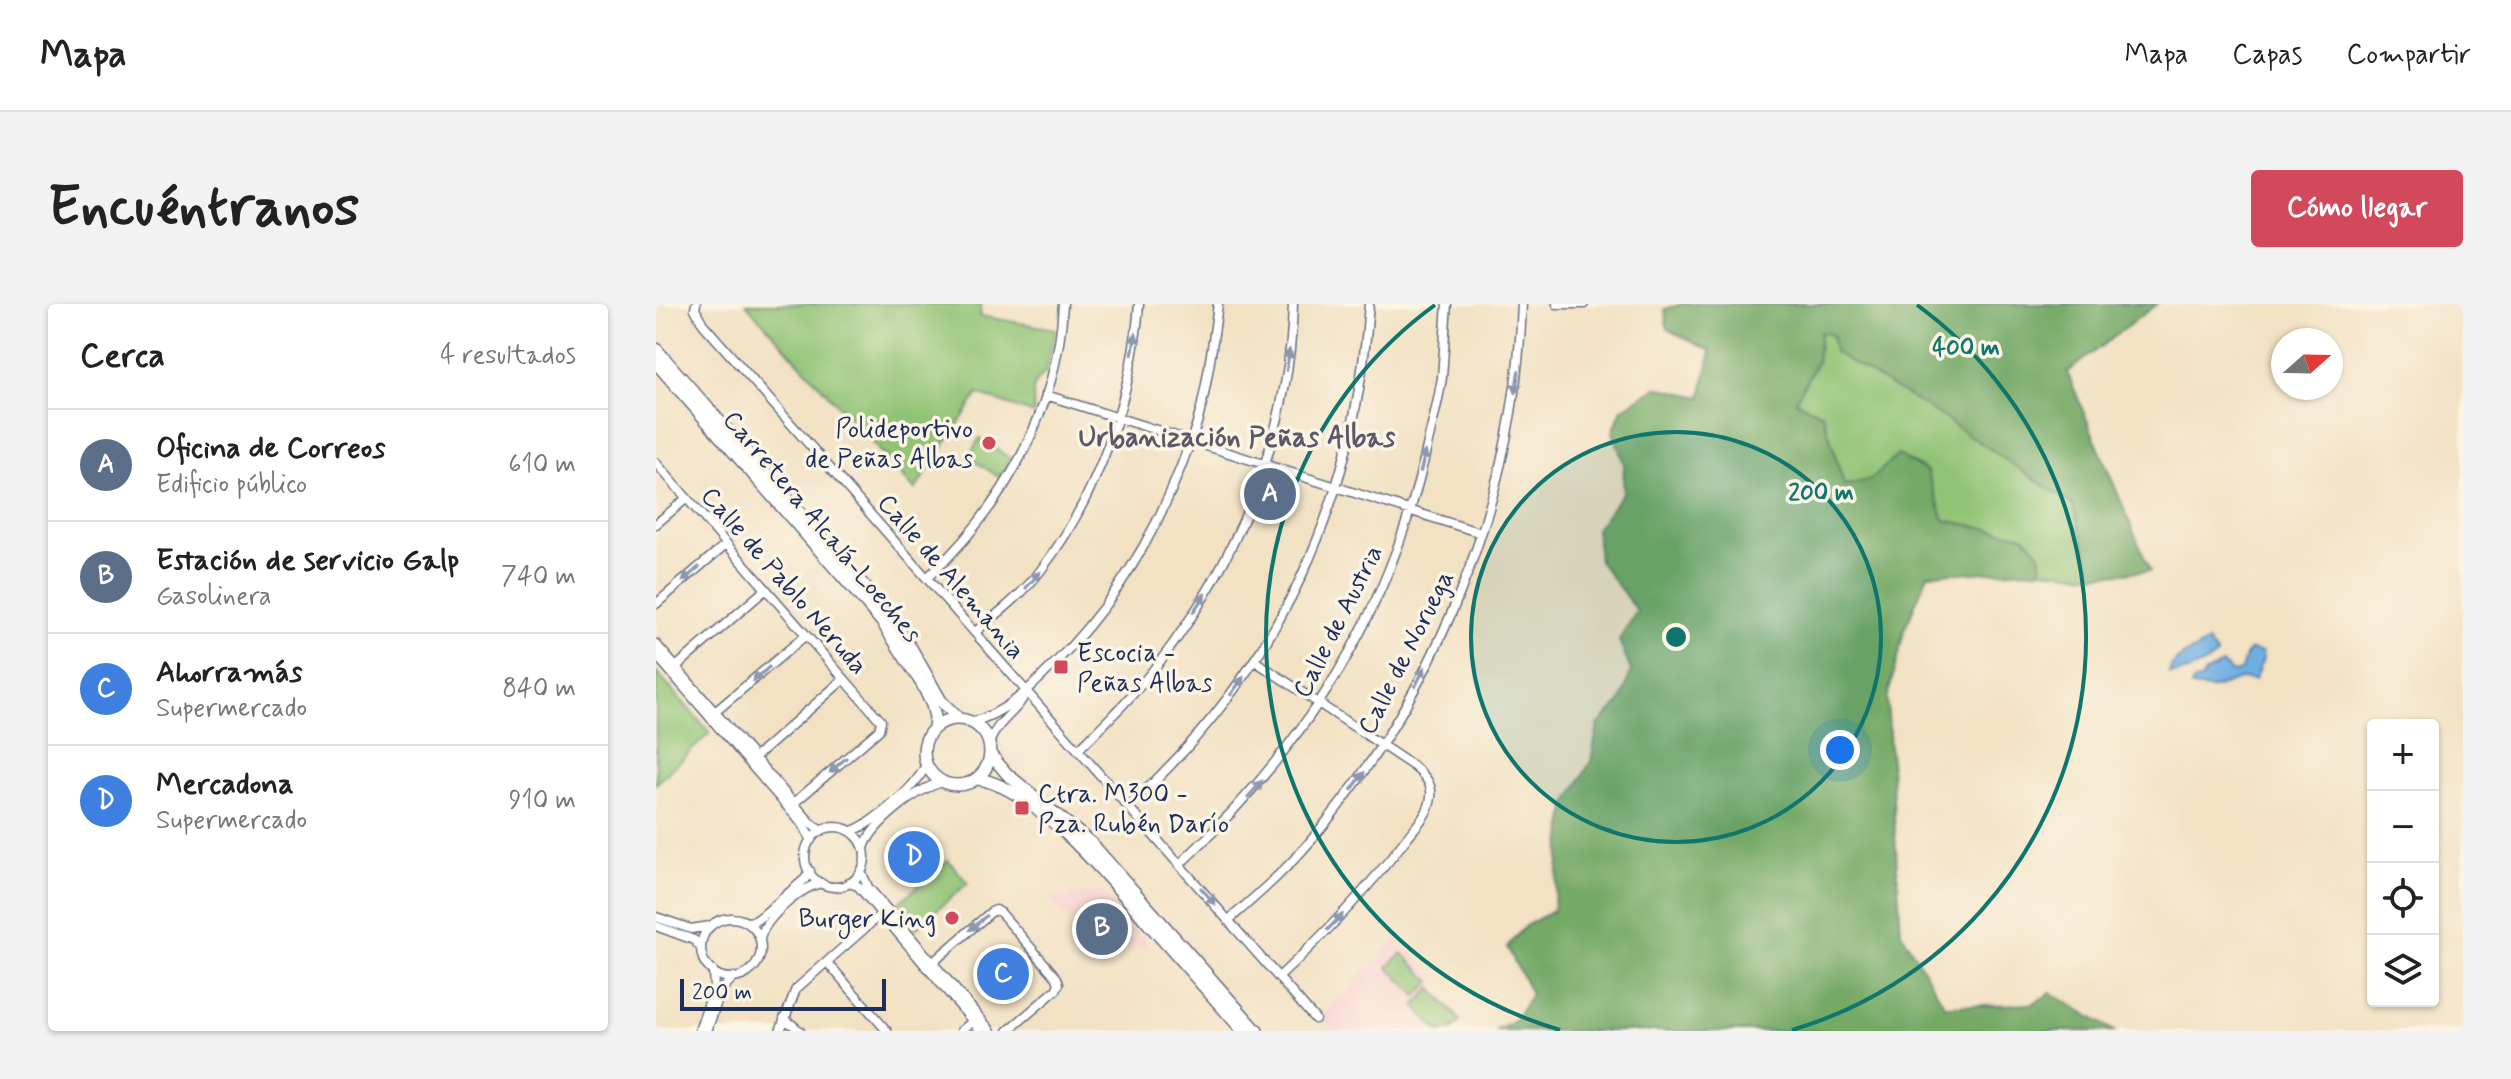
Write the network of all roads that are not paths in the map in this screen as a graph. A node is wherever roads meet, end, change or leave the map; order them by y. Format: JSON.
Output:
{"nodes":[{"id":1,"x":696,"y":304,"type":"edge"},
{"id":2,"x":1063,"y":304,"type":"edge"},
{"id":3,"x":1139,"y":304,"type":"edge"},
{"id":4,"x":1218,"y":304,"type":"edge"},
{"id":5,"x":1293,"y":304,"type":"edge"},
{"id":6,"x":1369,"y":304,"type":"edge"},
{"id":7,"x":1447,"y":304,"type":"edge"},
{"id":8,"x":1522,"y":304,"type":"edge"},
{"id":9,"x":1557,"y":304,"type":"edge"},
{"id":10,"x":1584,"y":304,"type":"edge"},
{"id":11,"x":656,"y":349,"type":"edge"},
{"id":12,"x":656,"y":363,"type":"edge"},
{"id":13,"x":1046,"y":395,"type":"junction"},
{"id":14,"x":1117,"y":418,"type":"junction"},
{"id":15,"x":1190,"y":441,"type":"junction"},
{"id":16,"x":656,"y":463,"type":"edge"},
{"id":17,"x":1264,"y":464,"type":"junction"},
{"id":18,"x":1337,"y":487,"type":"junction"},
{"id":19,"x":687,"y":498,"type":"junction"},
{"id":20,"x":1411,"y":510,"type":"junction"},
{"id":21,"x":656,"y":524,"type":"edge"},
{"id":22,"x":1481,"y":533,"type":"junction"},
{"id":23,"x":726,"y":544,"type":"junction"},
{"id":24,"x":927,"y":578,"type":"junction"},
{"id":25,"x":766,"y":589,"type":"junction"},
{"id":26,"x":656,"y":604,"type":"edge"},
{"id":27,"x":975,"y":632,"type":"junction"},
{"id":28,"x":806,"y":635,"type":"junction"},
{"id":29,"x":656,"y":644,"type":"edge"},
{"id":30,"x":656,"y":655,"type":"edge"},
{"id":31,"x":1255,"y":661,"type":"junction"},
{"id":32,"x":676,"y":667,"type":"junction"},
{"id":33,"x":844,"y":679,"type":"junction"},
{"id":34,"x":1026,"y":691,"type":"junction"},
{"id":35,"x":1319,"y":705,"type":"junction"},
{"id":36,"x":715,"y":712,"type":"junction"},
{"id":37,"x":965,"y":720,"type":"junction"},
{"id":38,"x":934,"y":728,"type":"junction"},
{"id":39,"x":1382,"y":745,"type":"junction"},
{"id":40,"x":990,"y":749,"type":"junction"},
{"id":41,"x":1079,"y":749,"type":"junction"},
{"id":42,"x":754,"y":758,"type":"junction"},
{"id":43,"x":926,"y":763,"type":"junction"},
{"id":44,"x":978,"y":779,"type":"junction"},
{"id":45,"x":943,"y":782,"type":"junction"},
{"id":46,"x":794,"y":803,"type":"junction"},
{"id":47,"x":1129,"y":806,"type":"junction"},
{"id":48,"x":821,"y":831,"type":"junction"},
{"id":49,"x":851,"y":831,"type":"junction"},
{"id":50,"x":811,"y":840,"type":"junction"},
{"id":51,"x":864,"y":848,"type":"junction"},
{"id":52,"x":1180,"y":864,"type":"junction"},
{"id":53,"x":810,"y":871,"type":"junction"},
{"id":54,"x":861,"y":871,"type":"junction"},
{"id":55,"x":822,"y":883,"type":"junction"},
{"id":56,"x":849,"y":883,"type":"junction"},
{"id":57,"x":881,"y":914,"type":"junction"},
{"id":58,"x":1229,"y":920,"type":"junction"},
{"id":59,"x":746,"y":922,"type":"junction"},
{"id":60,"x":657,"y":926,"type":"edge"},
{"id":61,"x":710,"y":926,"type":"junction"},
{"id":62,"x":759,"y":939,"type":"junction"},
{"id":63,"x":701,"y":948,"type":"junction"},
{"id":64,"x":827,"y":962,"type":"junction"},
{"id":65,"x":932,"y":963,"type":"junction"},
{"id":66,"x":713,"y":971,"type":"junction"},
{"id":67,"x":734,"y":977,"type":"junction"},
{"id":68,"x":1279,"y":977,"type":"junction"},
{"id":69,"x":784,"y":1018,"type":"junction"},
{"id":70,"x":1315,"y":1019,"type":"dead end"},
{"id":71,"x":973,"y":1021,"type":"junction"},
{"id":72,"x":699,"y":1031,"type":"edge"},
{"id":73,"x":707,"y":1031,"type":"edge"},
{"id":74,"x":780,"y":1031,"type":"edge"},
{"id":75,"x":800,"y":1031,"type":"edge"},
{"id":76,"x":887,"y":1031,"type":"edge"},
{"id":77,"x":961,"y":1031,"type":"edge"},
{"id":78,"x":981,"y":1031,"type":"edge"},
{"id":79,"x":991,"y":1031,"type":"edge"},
{"id":80,"x":1008,"y":1031,"type":"edge"},
{"id":81,"x":1243,"y":1031,"type":"edge"},
{"id":82,"x":1257,"y":1031,"type":"edge"}],
"edges":[{"from":1,"to":24,"type":"street","name":"Calle de Alemania"},
{"from":2,"to":13,"type":"street"},
{"from":14,"to":3,"type":"street","one_way":true},
{"from":4,"to":15,"type":"street"},
{"from":17,"to":5,"type":"street","one_way":true},
{"from":6,"to":18,"type":"street"},
{"from":20,"to":7,"type":"street","name":"Calle de Austria","one_way":true},
{"from":8,"to":22,"type":"street","name":"Calle de Noruega","one_way":true},
{"from":9,"to":10,"type":"street"},
{"from":11,"to":37,"type":"main road","name":"Carretera Alcalá-Loeches"},
{"from":12,"to":38,"type":"main road","name":"Carretera Alcalá-Loeches"},
{"from":13,"to":14,"type":"street"},
{"from":13,"to":24,"type":"street"},
{"from":14,"to":15,"type":"street"},
{"from":27,"to":14,"type":"street","one_way":true},
{"from":15,"to":17,"type":"street"},
{"from":15,"to":34,"type":"street"},
{"from":16,"to":19,"type":"street","name":"Calle de Pablo Neruda"},
{"from":17,"to":18,"type":"street"},
{"from":41,"to":17,"type":"street","one_way":true},
{"from":18,"to":20,"type":"street"},
{"from":18,"to":31,"type":"street"},
{"from":19,"to":21,"type":"street"},
{"from":19,"to":23,"type":"street","name":"Calle de Pablo Neruda"},
{"from":20,"to":22,"type":"street"},
{"from":20,"to":35,"type":"street","name":"Calle de Austria"},
{"from":39,"to":22,"type":"street","name":"Calle de Noruega","one_way":true},
{"from":23,"to":25,"type":"street","name":"Calle de Pablo Neruda"},
{"from":23,"to":26,"type":"street","one_way":true},
{"from":24,"to":27,"type":"street","name":"Calle de Alemania"},
{"from":25,"to":28,"type":"street","name":"Calle de Pablo Neruda"},
{"from":25,"to":32,"type":"street"},
{"from":27,"to":34,"type":"street","name":"Calle de Alemania"},
{"from":28,"to":33,"type":"street","name":"Calle de Pablo Neruda"},
{"from":28,"to":36,"type":"street","one_way":true},
{"from":29,"to":32,"type":"street"},
{"from":30,"to":50,"type":"street"},
{"from":31,"to":35,"type":"street"},
{"from":47,"to":31,"type":"street","one_way":true},
{"from":32,"to":36,"type":"street"},
{"from":33,"to":42,"type":"street"},
{"from":33,"to":46,"type":"street","name":"Calle de Pablo Neruda","one_way":true},
{"from":34,"to":37,"type":"street"},
{"from":34,"to":40,"type":"street"},
{"from":34,"to":41,"type":"street","name":"Calle de Alemania"},
{"from":35,"to":39,"type":"street"},
{"from":52,"to":35,"type":"street","name":"Calle de Austria","one_way":true},
{"from":36,"to":42,"type":"street"},
{"from":37,"to":38,"type":"main road"},
{"from":37,"to":40,"type":"main road"},
{"from":38,"to":43,"type":"main road"},
{"from":58,"to":39,"type":"street","name":"Calle de Noruega","one_way":true},
{"from":68,"to":39,"type":"street","one_way":true},
{"from":40,"to":44,"type":"main road"},
{"from":40,"to":82,"type":"main road"},
{"from":41,"to":47,"type":"street","name":"Calle de Alemania"},
{"from":42,"to":46,"type":"street"},
{"from":43,"to":45,"type":"main road"},
{"from":43,"to":49,"type":"street"},
{"from":44,"to":45,"type":"main road"},
{"from":44,"to":81,"type":"main road"},
{"from":45,"to":51,"type":"street"},
{"from":46,"to":48,"type":"street"},
{"from":47,"to":52,"type":"street","name":"Calle de Alemania"},
{"from":48,"to":49,"type":"street"},
{"from":48,"to":50,"type":"street"},
{"from":49,"to":51,"type":"street"},
{"from":50,"to":53,"type":"street"},
{"from":51,"to":54,"type":"street"},
{"from":52,"to":58,"type":"street","name":"Calle de Alemania","one_way":true},
{"from":53,"to":55,"type":"street"},
{"from":53,"to":59,"type":"street"},
{"from":54,"to":56,"type":"street"},
{"from":54,"to":65,"type":"street"},
{"from":55,"to":56,"type":"street"},
{"from":55,"to":62,"type":"street"},
{"from":56,"to":57,"type":"street"},
{"from":57,"to":64,"type":"street"},
{"from":57,"to":71,"type":"street"},
{"from":58,"to":68,"type":"street","name":"Calle de Alemania"},
{"from":59,"to":61,"type":"street"},
{"from":59,"to":62,"type":"street"},
{"from":60,"to":61,"type":"street"},
{"from":60,"to":63,"type":"street"},
{"from":61,"to":63,"type":"street"},
{"from":62,"to":67,"type":"street"},
{"from":63,"to":66,"type":"street"},
{"from":64,"to":69,"type":"street"},
{"from":64,"to":76,"type":"street"},
{"from":65,"to":79,"type":"street"},
{"from":80,"to":65,"type":"street","one_way":true},
{"from":66,"to":67,"type":"street"},
{"from":66,"to":72,"type":"street"},
{"from":67,"to":73,"type":"street"},
{"from":68,"to":70,"type":"street","name":"Calle de Alemania"},
{"from":69,"to":74,"type":"street"},
{"from":69,"to":75,"type":"street"},
{"from":71,"to":77,"type":"street"},
{"from":71,"to":78,"type":"street"}]}
